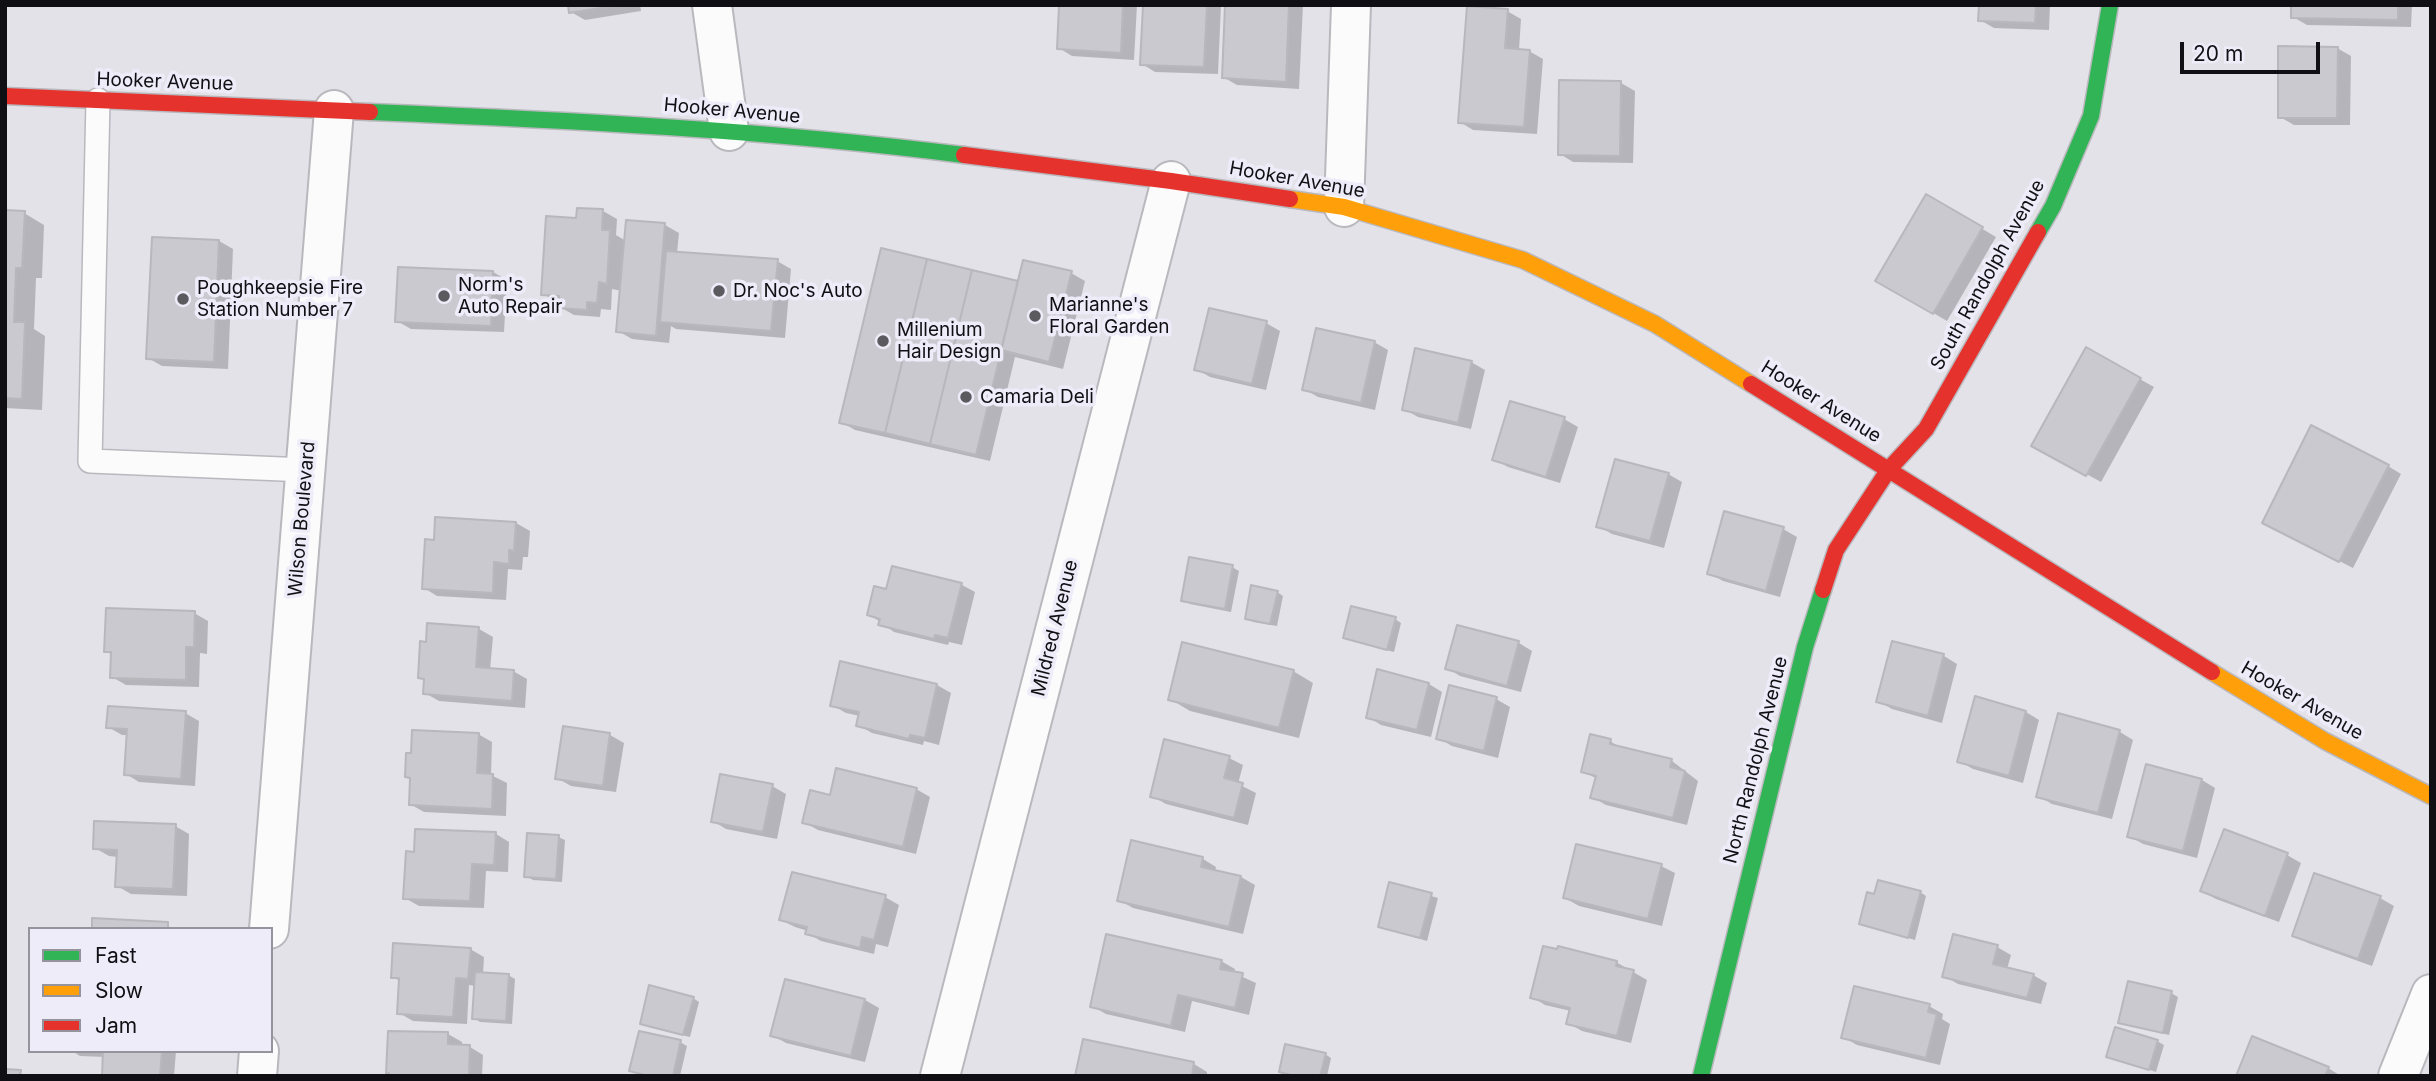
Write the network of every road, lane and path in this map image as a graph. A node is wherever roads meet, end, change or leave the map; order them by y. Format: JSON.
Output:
{"nodes":[{"id":1,"x":712,"y":5,"type":"edge"},
{"id":2,"x":1351,"y":5,"type":"edge"},
{"id":3,"x":2110,"y":5,"type":"edge"},
{"id":4,"x":5,"y":96,"type":"edge"},
{"id":5,"x":98,"y":100,"type":"junction"},
{"id":6,"x":334,"y":110,"type":"junction"},
{"id":7,"x":729,"y":131,"type":"junction"},
{"id":8,"x":1171,"y":181,"type":"junction"},
{"id":9,"x":1344,"y":206,"type":"junction"},
{"id":10,"x":1889,"y":469,"type":"junction"},
{"id":11,"x":306,"y":470,"type":"junction"},
{"id":12,"x":2431,"y":796,"type":"edge"},
{"id":13,"x":269,"y":927,"type":"edge"},
{"id":14,"x":2431,"y":994,"type":"edge"},
{"id":15,"x":260,"y":1053,"type":"edge"},
{"id":16,"x":257,"y":1076,"type":"edge"},
{"id":17,"x":940,"y":1076,"type":"edge"},
{"id":18,"x":1701,"y":1076,"type":"edge"},
{"id":19,"x":2398,"y":1076,"type":"edge"}],
"edges":[{"from":1,"to":7,"type":"street"},
{"from":2,"to":9,"type":"street"},
{"from":3,"to":10,"type":"street","name":"South Randolph Avenue"},
{"from":4,"to":5,"type":"street","name":"Hooker Avenue"},
{"from":5,"to":6,"type":"street","name":"Hooker Avenue"},
{"from":5,"to":11,"type":"lane"},
{"from":6,"to":7,"type":"street","name":"Hooker Avenue"},
{"from":6,"to":11,"type":"street","name":"Wilson Boulevard"},
{"from":7,"to":8,"type":"street","name":"Hooker Avenue"},
{"from":8,"to":9,"type":"street","name":"Hooker Avenue"},
{"from":8,"to":17,"type":"street","name":"Mildred Avenue"},
{"from":9,"to":10,"type":"street","name":"Hooker Avenue"},
{"from":10,"to":12,"type":"street","name":"Hooker Avenue"},
{"from":10,"to":18,"type":"street","name":"North Randolph Avenue"},
{"from":11,"to":13,"type":"street","name":"Wilson Boulevard"},
{"from":14,"to":19,"type":"street"},
{"from":15,"to":16,"type":"street"}]}
